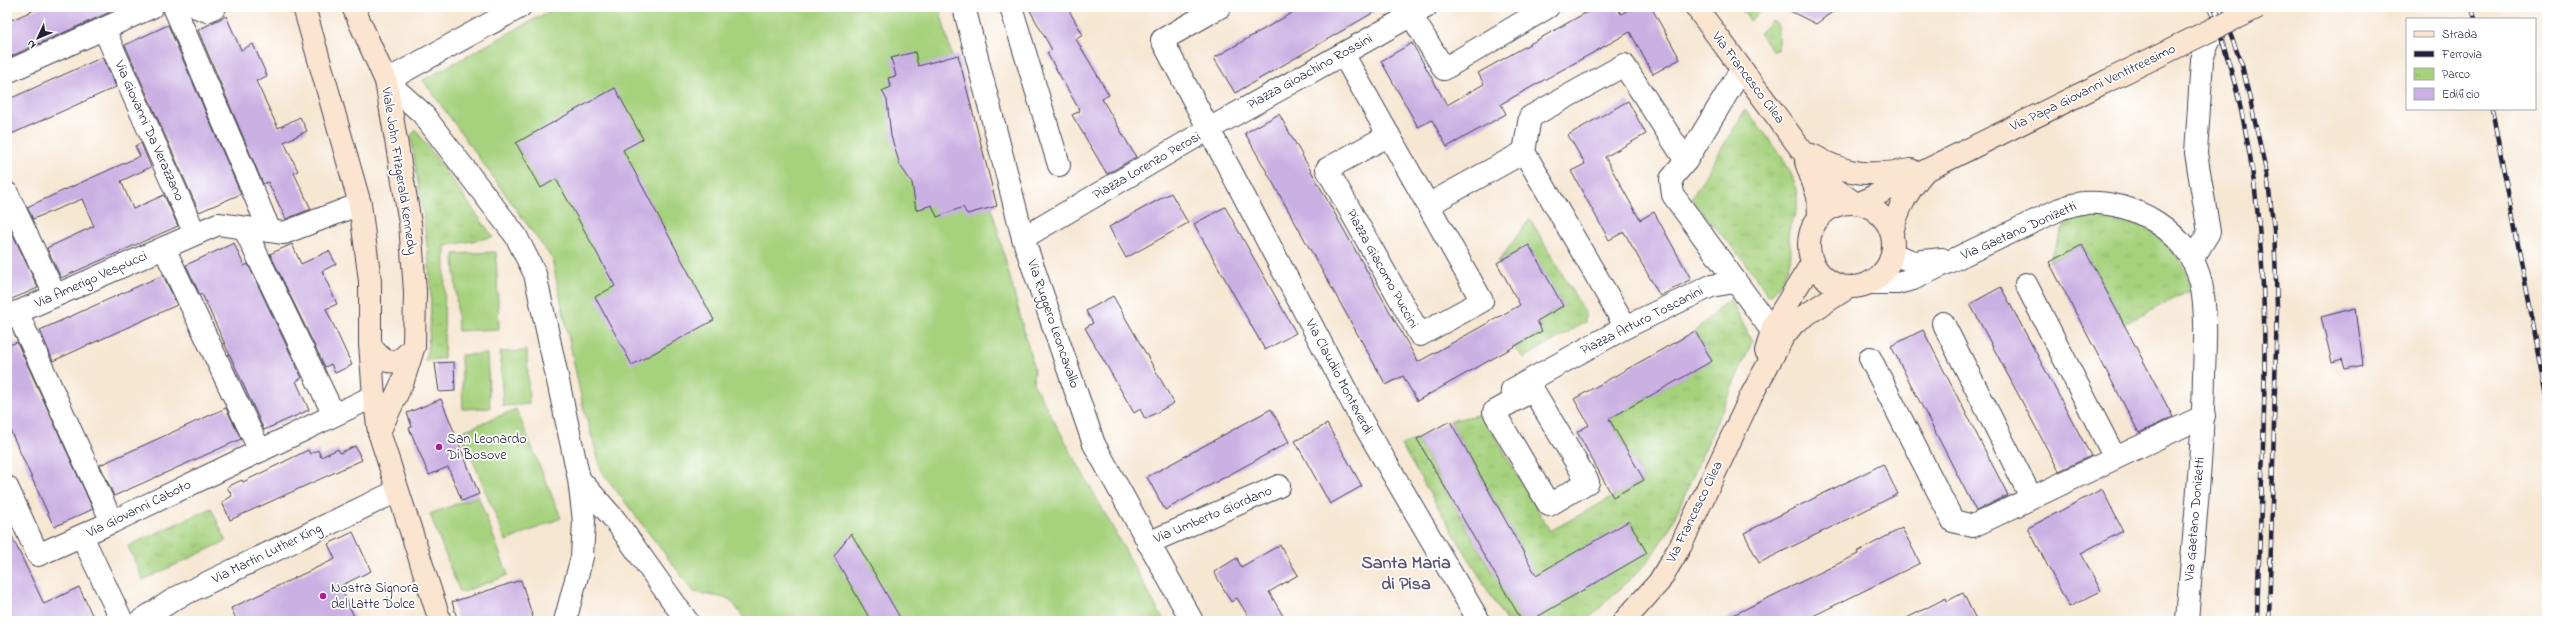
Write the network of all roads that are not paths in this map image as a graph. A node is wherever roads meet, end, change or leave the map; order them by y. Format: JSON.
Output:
{"nodes":[{"id":1,"x":152,"y":7,"type":"edge"},
{"id":2,"x":174,"y":7,"type":"edge"},
{"id":3,"x":304,"y":7,"type":"edge"},
{"id":4,"x":353,"y":7,"type":"edge"},
{"id":5,"x":520,"y":7,"type":"edge"},
{"id":6,"x":964,"y":7,"type":"edge"},
{"id":7,"x":1011,"y":7,"type":"edge"},
{"id":8,"x":1220,"y":7,"type":"edge"},
{"id":9,"x":1548,"y":7,"type":"edge"},
{"id":10,"x":1696,"y":7,"type":"edge"},
{"id":11,"x":2231,"y":7,"type":"edge"},
{"id":12,"x":2258,"y":7,"type":"edge"},
{"id":13,"x":1419,"y":11,"type":"edge"},
{"id":14,"x":104,"y":29,"type":"junction"},
{"id":15,"x":1343,"y":54,"type":"junction"},
{"id":16,"x":1741,"y":70,"type":"junction"},
{"id":17,"x":7,"y":72,"type":"edge"},
{"id":18,"x":386,"y":81,"type":"junction"},
{"id":19,"x":1209,"y":129,"type":"junction"},
{"id":20,"x":1389,"y":135,"type":"junction"},
{"id":21,"x":1800,"y":148,"type":"junction"},
{"id":22,"x":1524,"y":152,"type":"junction"},
{"id":23,"x":1686,"y":161,"type":"junction"},
{"id":24,"x":1059,"y":165,"type":"dead end"},
{"id":25,"x":1928,"y":168,"type":"junction"},
{"id":26,"x":7,"y":193,"type":"edge"},
{"id":27,"x":1856,"y":203,"type":"junction"},
{"id":28,"x":360,"y":204,"type":"junction"},
{"id":29,"x":1428,"y":205,"type":"junction"},
{"id":30,"x":1819,"y":216,"type":"junction"},
{"id":31,"x":244,"y":228,"type":"junction"},
{"id":32,"x":270,"y":232,"type":"junction"},
{"id":33,"x":1892,"y":233,"type":"junction"},
{"id":34,"x":195,"y":234,"type":"junction"},
{"id":35,"x":1023,"y":238,"type":"junction"},
{"id":36,"x":164,"y":248,"type":"junction"},
{"id":37,"x":1892,"y":254,"type":"junction"},
{"id":38,"x":1955,"y":259,"type":"junction"},
{"id":39,"x":2192,"y":260,"type":"junction"},
{"id":40,"x":1812,"y":263,"type":"junction"},
{"id":41,"x":1735,"y":282,"type":"junction"},
{"id":42,"x":2026,"y":284,"type":"dead end"},
{"id":43,"x":1859,"y":285,"type":"junction"},
{"id":44,"x":55,"y":296,"type":"junction"},
{"id":45,"x":12,"y":314,"type":"edge"},
{"id":46,"x":1943,"y":323,"type":"dead end"},
{"id":47,"x":1626,"y":327,"type":"junction"},
{"id":48,"x":1772,"y":331,"type":"junction"},
{"id":49,"x":370,"y":344,"type":"junction"},
{"id":50,"x":414,"y":346,"type":"junction"},
{"id":51,"x":1870,"y":358,"type":"dead end"},
{"id":52,"x":402,"y":381,"type":"junction"},
{"id":53,"x":1752,"y":394,"type":"junction"},
{"id":54,"x":374,"y":396,"type":"junction"},
{"id":55,"x":1512,"y":402,"type":"junction"},
{"id":56,"x":334,"y":415,"type":"junction"},
{"id":57,"x":2204,"y":416,"type":"junction"},
{"id":58,"x":379,"y":432,"type":"junction"},
{"id":59,"x":260,"y":451,"type":"junction"},
{"id":60,"x":2115,"y":458,"type":"junction"},
{"id":61,"x":579,"y":479,"type":"junction"},
{"id":62,"x":1279,"y":486,"type":"dead end"},
{"id":63,"x":7,"y":487,"type":"edge"},
{"id":64,"x":397,"y":491,"type":"junction"},
{"id":65,"x":2031,"y":497,"type":"junction"},
{"id":66,"x":112,"y":522,"type":"junction"},
{"id":67,"x":82,"y":536,"type":"junction"},
{"id":68,"x":1148,"y":543,"type":"junction"},
{"id":69,"x":122,"y":621,"type":"edge"},
{"id":70,"x":140,"y":621,"type":"edge"},
{"id":71,"x":440,"y":621,"type":"edge"},
{"id":72,"x":565,"y":621,"type":"edge"},
{"id":73,"x":687,"y":621,"type":"edge"},
{"id":74,"x":1192,"y":621,"type":"edge"},
{"id":75,"x":1479,"y":621,"type":"edge"},
{"id":76,"x":1624,"y":621,"type":"edge"},
{"id":77,"x":2187,"y":621,"type":"edge"}],
"edges":[{"from":1,"to":14,"type":"street"},
{"from":2,"to":32,"type":"street"},
{"from":3,"to":28,"type":"street"},
{"from":4,"to":18,"type":"street","name":"Viale John Fitzgerald Kennedy"},
{"from":5,"to":18,"type":"street"},
{"from":6,"to":35,"type":"street","name":"Via Ruggero Leoncavallo"},
{"from":7,"to":24,"type":"street"},
{"from":8,"to":19,"type":"street","name":"Piazza Lorenzo Perosi"},
{"from":9,"to":13,"type":"street","name":"Piazza Gioachino Rossini"},
{"from":10,"to":16,"type":"street","name":"Via Francesco Cilea"},
{"from":11,"to":39,"type":"street"},
{"from":12,"to":25,"type":"street","name":"Via Papa Giovanni Ventitreesimo","bridge":true},
{"from":13,"to":15,"type":"street","name":"Piazza Gioachino Rossini"},
{"from":14,"to":17,"type":"street"},
{"from":14,"to":34,"type":"street","name":"Via Giovanni Da Verazzano"},
{"from":15,"to":19,"type":"street","name":"Piazza Gioachino Rossini"},
{"from":15,"to":20,"type":"street","name":"Piazza Giacomo Puccini"},
{"from":16,"to":21,"type":"street","name":"Via Francesco Cilea"},
{"from":16,"to":23,"type":"street"},
{"from":18,"to":50,"type":"street","name":"Viale John Fitzgerald Kennedy"},
{"from":18,"to":61,"type":"street"},
{"from":19,"to":35,"type":"street","name":"Piazza Lorenzo Perosi"},
{"from":19,"to":75,"type":"street","name":"Via Claudio Monteverdi"},
{"from":20,"to":29,"type":"street","name":"Piazza Giacomo Puccini"},
{"from":20,"to":29,"type":"street","name":"Piazza Giacomo Puccini"},
{"from":21,"to":25,"type":"street"},
{"from":21,"to":27,"type":"street","name":"Via Francesco Cilea"},
{"from":21,"to":30,"type":"street","name":"Via Francesco Cilea"},
{"from":22,"to":23,"type":"street"},
{"from":22,"to":29,"type":"street"},
{"from":22,"to":47,"type":"street"},
{"from":23,"to":41,"type":"street"},
{"from":25,"to":27,"type":"street","name":"Via Papa Giovanni Ventitreesimo"},
{"from":25,"to":33,"type":"street","name":"Via Papa Giovanni Ventitreesimo"},
{"from":26,"to":44,"type":"street"},
{"from":27,"to":30,"type":"street"},
{"from":27,"to":33,"type":"street"},
{"from":28,"to":32,"type":"street","name":"Via Amerigo Vespucci"},
{"from":28,"to":49,"type":"street"},
{"from":30,"to":40,"type":"street"},
{"from":31,"to":32,"type":"street","name":"Via Amerigo Vespucci"},
{"from":31,"to":34,"type":"street","name":"Via Amerigo Vespucci"},
{"from":31,"to":56,"type":"street"},
{"from":33,"to":37,"type":"street"},
{"from":34,"to":36,"type":"street","name":"Via Amerigo Vespucci"},
{"from":35,"to":68,"type":"street","name":"Via Ruggero Leoncavallo"},
{"from":36,"to":44,"type":"street","name":"Via Amerigo Vespucci"},
{"from":36,"to":59,"type":"street"},
{"from":37,"to":38,"type":"street","name":"Via Gaetano Donizetti"},
{"from":37,"to":43,"type":"street"},
{"from":38,"to":39,"type":"street","name":"Via Gaetano Donizetti"},
{"from":38,"to":43,"type":"street","name":"Via Gaetano Donizetti"},
{"from":39,"to":57,"type":"street","name":"Via Gaetano Donizetti"},
{"from":40,"to":43,"type":"street"},
{"from":40,"to":48,"type":"street","name":"Via Francesco Cilea"},
{"from":41,"to":47,"type":"street","name":"Piazza Arturo Toscanini"},
{"from":41,"to":48,"type":"street"},
{"from":42,"to":60,"type":"street"},
{"from":43,"to":53,"type":"street","name":"Via Francesco Cilea"},
{"from":44,"to":45,"type":"street","name":"Via Amerigo Vespucci"},
{"from":45,"to":66,"type":"street","name":"Via Amerigo Vespucci"},
{"from":46,"to":65,"type":"street"},
{"from":47,"to":55,"type":"street","name":"Piazza Arturo Toscanini"},
{"from":48,"to":53,"type":"street","name":"Via Francesco Cilea"},
{"from":49,"to":50,"type":"street"},
{"from":49,"to":54,"type":"street"},
{"from":50,"to":52,"type":"street","name":"Viale John Fitzgerald Kennedy"},
{"from":51,"to":65,"type":"street"},
{"from":52,"to":54,"type":"street"},
{"from":52,"to":58,"type":"street","name":"Viale John Fitzgerald Kennedy"},
{"from":53,"to":76,"type":"street","name":"Via Francesco Cilea"},
{"from":54,"to":56,"type":"street","name":"Via Giovanni Caboto"},
{"from":54,"to":58,"type":"street"},
{"from":55,"to":55,"type":"street"},
{"from":56,"to":59,"type":"street","name":"Via Giovanni Caboto"},
{"from":57,"to":60,"type":"street"},
{"from":57,"to":77,"type":"street","name":"Via Gaetano Donizetti"},
{"from":58,"to":64,"type":"street"},
{"from":59,"to":66,"type":"street","name":"Via Giovanni Caboto"},
{"from":60,"to":65,"type":"street"},
{"from":61,"to":72,"type":"street"},
{"from":61,"to":73,"type":"street"},
{"from":62,"to":68,"type":"street","name":"Via Umberto Giordano"},
{"from":63,"to":67,"type":"street"},
{"from":64,"to":70,"type":"street","name":"Via Martin Luther King"},
{"from":64,"to":71,"type":"street"},
{"from":66,"to":67,"type":"street","name":"Via Giovanni Caboto"},
{"from":67,"to":69,"type":"street","name":"Via Giovanni Caboto"},
{"from":68,"to":74,"type":"street","name":"Via Ruggero Leoncavallo"}]}
